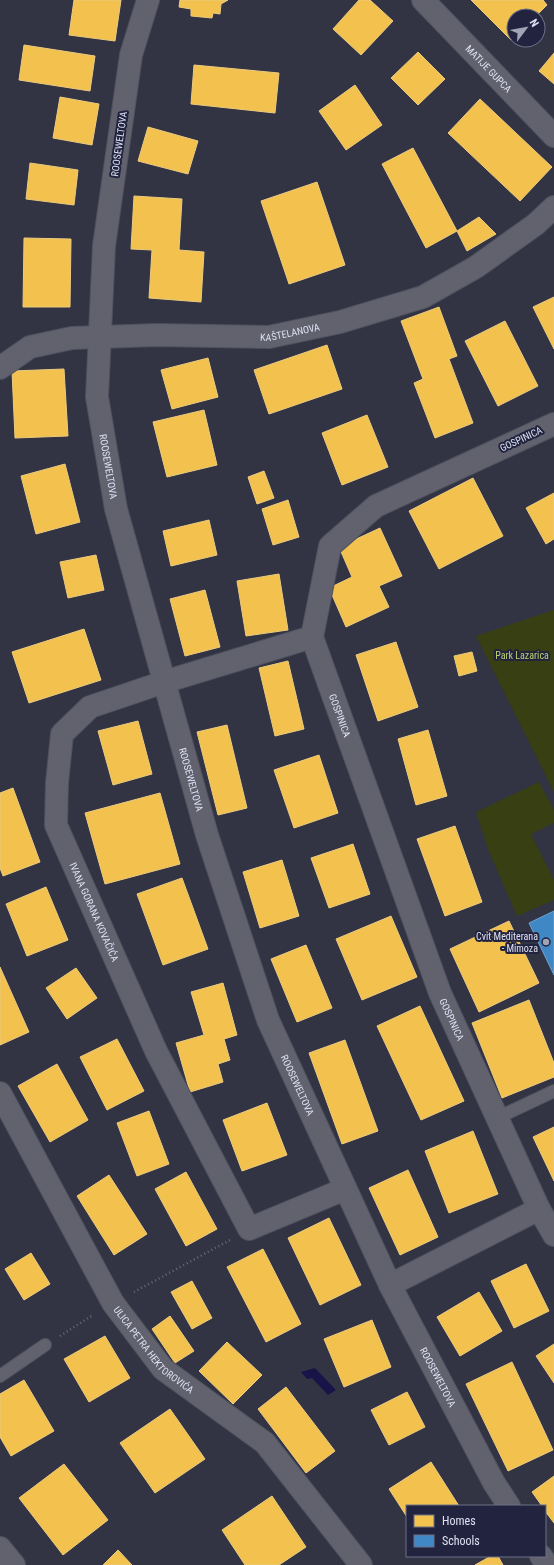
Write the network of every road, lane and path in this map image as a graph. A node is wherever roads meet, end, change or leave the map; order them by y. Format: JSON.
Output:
{"nodes":[{"id":1,"x":148,"y":0,"type":"edge"},
{"id":2,"x":425,"y":0,"type":"edge"},
{"id":3,"x":554,"y":136,"type":"edge"},
{"id":4,"x":554,"y":207,"type":"edge"},
{"id":5,"x":100,"y":336,"type":"junction"},
{"id":6,"x":0,"y":368,"type":"edge"},
{"id":7,"x":554,"y":424,"type":"edge"},
{"id":8,"x":312,"y":637,"type":"junction"},
{"id":9,"x":164,"y":682,"type":"junction"},
{"id":10,"x":554,"y":1091,"type":"edge"},
{"id":11,"x":0,"y":1094,"type":"edge"},
{"id":12,"x":497,"y":1118,"type":"junction"},
{"id":13,"x":346,"y":1188,"type":"junction"},
{"id":14,"x":538,"y":1209,"type":"junction"},
{"id":15,"x":249,"y":1229,"type":"junction"},
{"id":16,"x":554,"y":1235,"type":"edge"},
{"id":17,"x":390,"y":1285,"type":"junction"},
{"id":18,"x":113,"y":1302,"type":"junction"},
{"id":19,"x":45,"y":1345,"type":"dead end"},
{"id":20,"x":0,"y":1376,"type":"edge"},
{"id":21,"x":507,"y":1505,"type":"edge"},
{"id":22,"x":0,"y":1548,"type":"edge"},
{"id":23,"x":14,"y":1565,"type":"edge"},
{"id":24,"x":361,"y":1565,"type":"edge"}],
"edges":[{"from":1,"to":5,"type":"street","name":"ROOSEWELTOVA"},
{"from":2,"to":3,"type":"street","name":"MATIJE GUPCA"},
{"from":4,"to":5,"type":"street","name":"KAŠTELANOVA"},
{"from":5,"to":6,"type":"street","name":"KAŠTELANOVA"},
{"from":5,"to":9,"type":"street","name":"ROOSEWELTOVA"},
{"from":7,"to":8,"type":"street","name":"GOSPINICA"},
{"from":8,"to":9,"type":"street","name":"IVANA GORANA KOVAČIĆA"},
{"from":8,"to":12,"type":"street","name":"GOSPINICA"},
{"from":9,"to":13,"type":"street","name":"ROOSEWELTOVA"},
{"from":9,"to":15,"type":"street","name":"IVANA GORANA KOVAČIĆA"},
{"from":10,"to":12,"type":"lane"},
{"from":11,"to":18,"type":"street","name":"ULICA PETRA HEKTOROVIĆA"},
{"from":12,"to":14,"type":"street","name":"GOSPINICA"},
{"from":13,"to":15,"type":"street"},
{"from":13,"to":17,"type":"street","name":"ROOSEWELTOVA"},
{"from":14,"to":16,"type":"street","name":"GOSPINICA"},
{"from":14,"to":17,"type":"street"},
{"from":15,"to":18,"type":"path"},
{"from":17,"to":21,"type":"street","name":"ROOSEWELTOVA"},
{"from":18,"to":24,"type":"street","name":"ULICA PETRA HEKTOROVIĆA"},
{"from":19,"to":20,"type":"lane"},
{"from":22,"to":23,"type":"street"}]}
